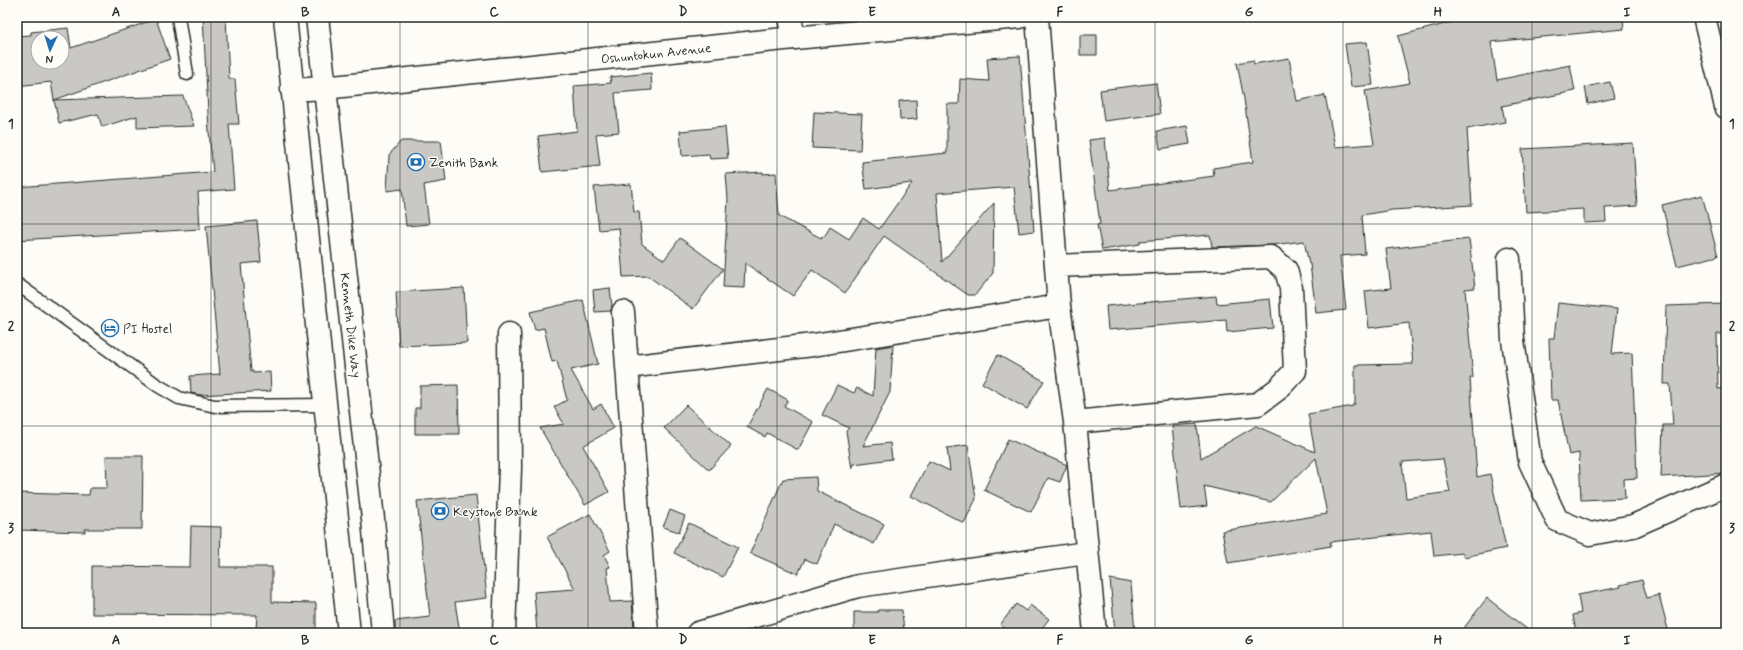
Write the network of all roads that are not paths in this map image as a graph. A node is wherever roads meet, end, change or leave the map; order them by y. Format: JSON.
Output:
{"nodes":[{"id":1,"x":178,"y":17,"type":"edge"},
{"id":2,"x":285,"y":17,"type":"edge"},
{"id":3,"x":317,"y":17,"type":"edge"},
{"id":4,"x":1020,"y":17,"type":"edge"},
{"id":5,"x":1037,"y":17,"type":"edge"},
{"id":6,"x":1704,"y":17,"type":"edge"},
{"id":7,"x":792,"y":27,"type":"edge"},
{"id":8,"x":187,"y":74,"type":"dead end"},
{"id":9,"x":324,"y":88,"type":"junction"},
{"id":10,"x":292,"y":90,"type":"junction"},
{"id":11,"x":1726,"y":107,"type":"edge"},
{"id":12,"x":1509,"y":259,"type":"dead end"},
{"id":13,"x":1056,"y":266,"type":"junction"},
{"id":14,"x":17,"y":284,"type":"edge"},
{"id":15,"x":1059,"y":306,"type":"junction"},
{"id":16,"x":623,"y":312,"type":"dead end"},
{"id":17,"x":509,"y":334,"type":"dead end"},
{"id":18,"x":627,"y":368,"type":"junction"},
{"id":19,"x":326,"y":409,"type":"junction"},
{"id":20,"x":361,"y":411,"type":"junction"},
{"id":21,"x":1075,"y":422,"type":"junction"},
{"id":22,"x":1726,"y":485,"type":"edge"},
{"id":23,"x":1086,"y":553,"type":"junction"},
{"id":24,"x":349,"y":633,"type":"edge"},
{"id":25,"x":383,"y":633,"type":"edge"},
{"id":26,"x":504,"y":633,"type":"edge"},
{"id":27,"x":647,"y":633,"type":"edge"},
{"id":28,"x":698,"y":633,"type":"edge"},
{"id":29,"x":1095,"y":633,"type":"edge"}],
"edges":[{"from":1,"to":8,"type":"lane"},
{"from":2,"to":10,"type":"main road"},
{"from":3,"to":9,"type":"main road","name":"Kenneth Dike Way"},
{"from":4,"to":7,"type":"main road","name":"Oshuntokun Avenue"},
{"from":5,"to":13,"type":"main road"},
{"from":6,"to":11,"type":"main road"},
{"from":7,"to":9,"type":"main road","name":"Oshuntokun Avenue"},
{"from":9,"to":10,"type":"main road","name":"Oshuntokun Avenue"},
{"from":9,"to":20,"type":"main road","name":"Kenneth Dike Way"},
{"from":10,"to":19,"type":"main road"},
{"from":12,"to":22,"type":"main road"},
{"from":13,"to":15,"type":"main road"},
{"from":13,"to":21,"type":"main road"},
{"from":14,"to":19,"type":"lane"},
{"from":15,"to":18,"type":"main road"},
{"from":15,"to":21,"type":"main road"},
{"from":16,"to":18,"type":"main road"},
{"from":17,"to":26,"type":"main road"},
{"from":18,"to":27,"type":"main road"},
{"from":19,"to":20,"type":"main road"},
{"from":19,"to":24,"type":"main road"},
{"from":20,"to":25,"type":"main road","name":"Kenneth Dike Way"},
{"from":21,"to":23,"type":"main road"},
{"from":23,"to":28,"type":"main road"},
{"from":23,"to":29,"type":"main road"}]}
